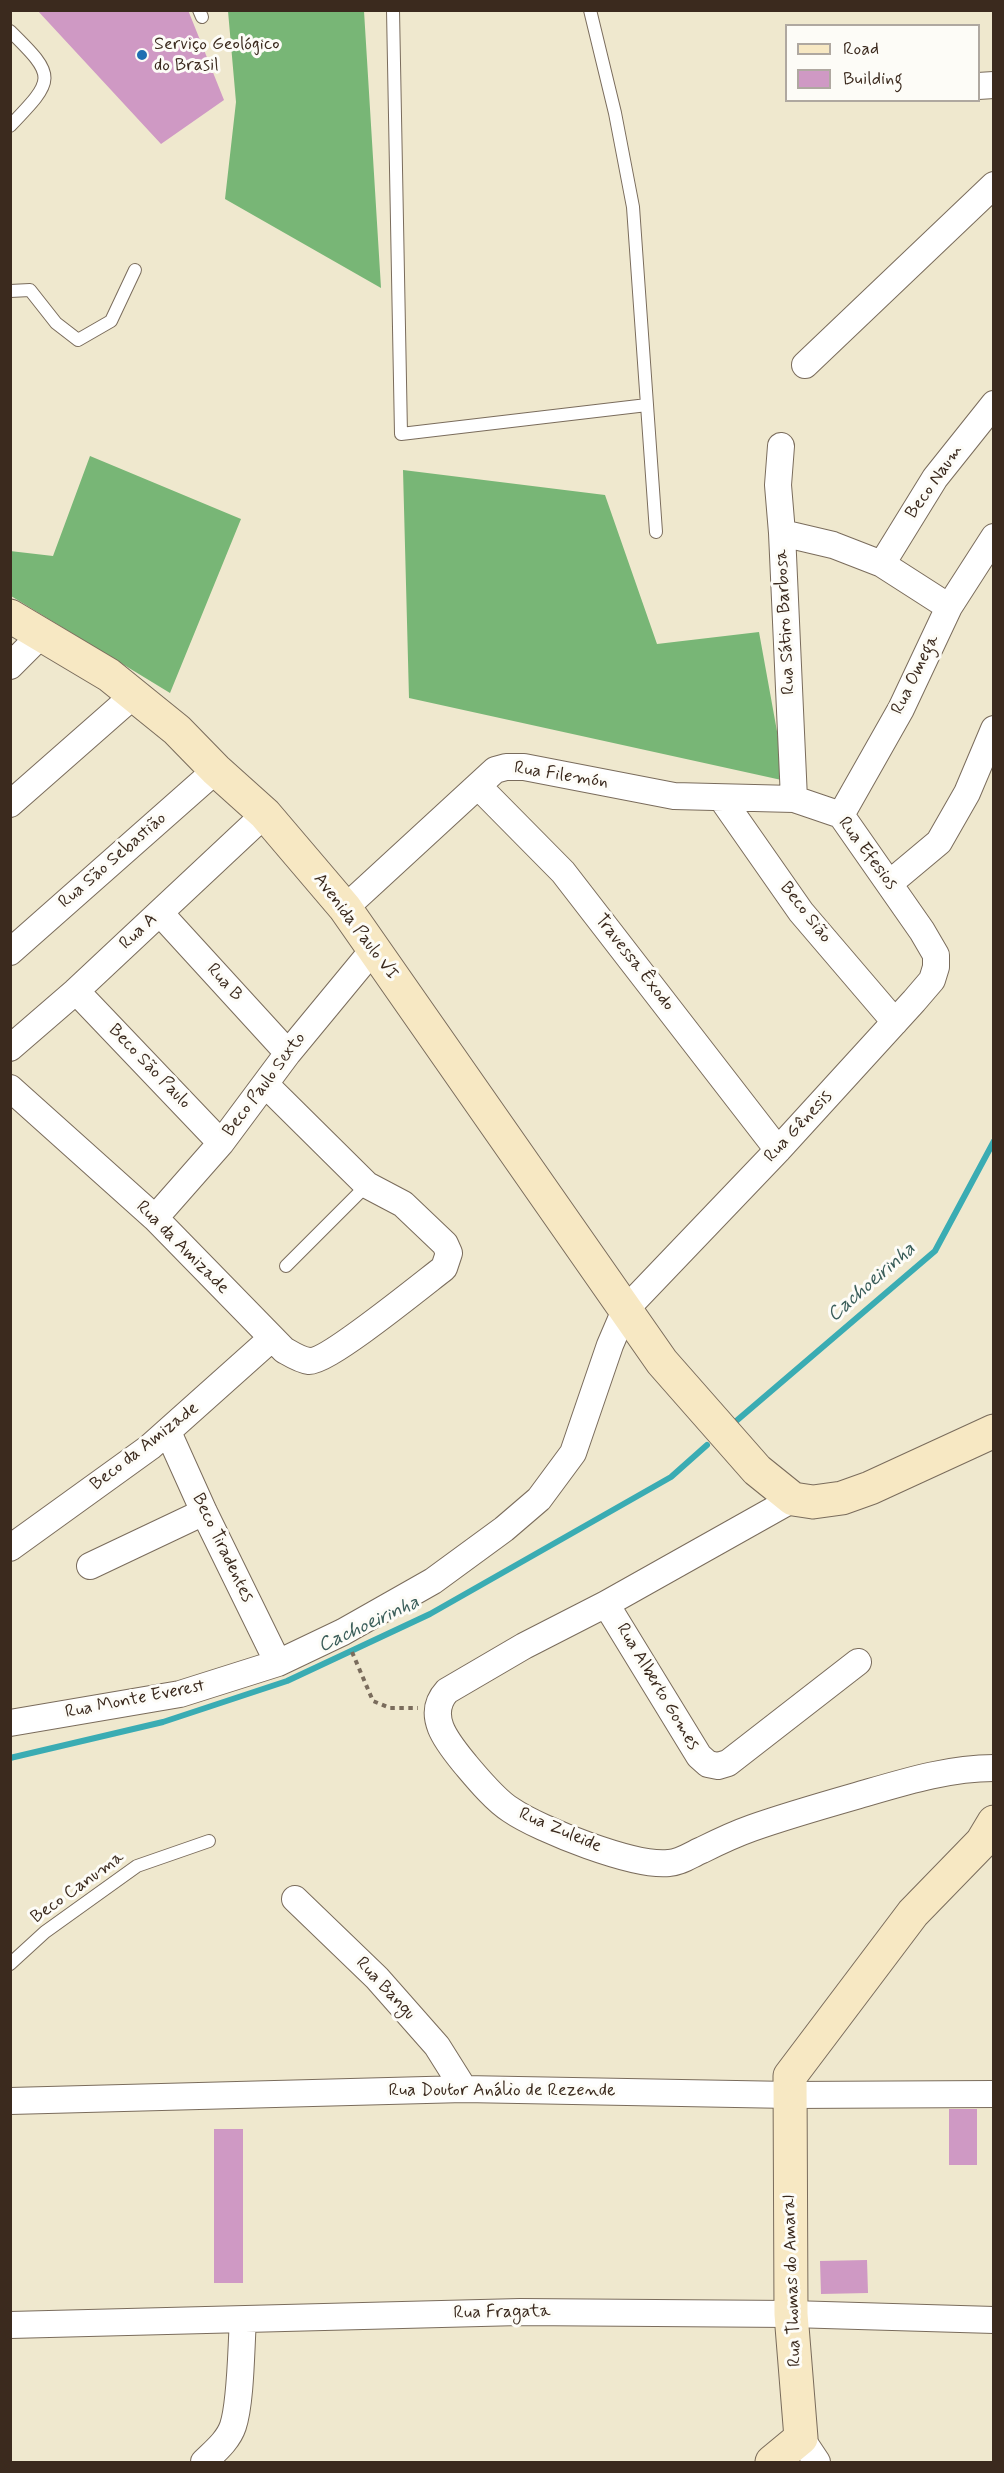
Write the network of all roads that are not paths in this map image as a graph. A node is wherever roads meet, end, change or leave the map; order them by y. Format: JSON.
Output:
{"nodes":[{"id":1,"x":393,"y":10,"type":"edge"},
{"id":2,"x":590,"y":10,"type":"edge"},
{"id":3,"x":10,"y":31,"type":"edge"},
{"id":4,"x":10,"y":126,"type":"edge"},
{"id":5,"x":993,"y":185,"type":"edge"},
{"id":6,"x":135,"y":270,"type":"dead end"},
{"id":7,"x":10,"y":291,"type":"edge"},
{"id":8,"x":805,"y":366,"type":"dead end"},
{"id":9,"x":993,"y":404,"type":"edge"},
{"id":10,"x":647,"y":405,"type":"junction"},
{"id":11,"x":781,"y":446,"type":"dead end"},
{"id":12,"x":656,"y":532,"type":"dead end"},
{"id":13,"x":782,"y":532,"type":"junction"},
{"id":14,"x":993,"y":537,"type":"edge"},
{"id":15,"x":882,"y":564,"type":"junction"},
{"id":16,"x":949,"y":607,"type":"junction"},
{"id":17,"x":10,"y":616,"type":"edge"},
{"id":18,"x":40,"y":635,"type":"junction"},
{"id":19,"x":10,"y":666,"type":"edge"},
{"id":20,"x":134,"y":695,"type":"junction"},
{"id":21,"x":993,"y":729,"type":"edge"},
{"id":22,"x":216,"y":770,"type":"junction"},
{"id":23,"x":478,"y":786,"type":"junction"},
{"id":24,"x":722,"y":799,"type":"junction"},
{"id":25,"x":794,"y":799,"type":"junction"},
{"id":26,"x":10,"y":804,"type":"edge"},
{"id":27,"x":265,"y":814,"type":"junction"},
{"id":28,"x":841,"y":815,"type":"junction"},
{"id":29,"x":890,"y":883,"type":"junction"},
{"id":30,"x":345,"y":908,"type":"junction"},
{"id":31,"x":160,"y":912,"type":"junction"},
{"id":32,"x":922,"y":931,"type":"joint"},
{"id":33,"x":373,"y":950,"type":"junction"},
{"id":34,"x":10,"y":952,"type":"edge"},
{"id":35,"x":76,"y":991,"type":"junction"},
{"id":36,"x":895,"y":1022,"type":"junction"},
{"id":37,"x":10,"y":1048,"type":"edge"},
{"id":38,"x":288,"y":1053,"type":"junction"},
{"id":39,"x":266,"y":1085,"type":"junction"},
{"id":40,"x":10,"y":1088,"type":"edge"},
{"id":41,"x":221,"y":1143,"type":"junction"},
{"id":42,"x":778,"y":1150,"type":"junction"},
{"id":43,"x":367,"y":1185,"type":"junction"},
{"id":44,"x":155,"y":1218,"type":"junction"},
{"id":45,"x":286,"y":1266,"type":"dead end"},
{"id":46,"x":625,"y":1310,"type":"junction"},
{"id":47,"x":272,"y":1338,"type":"junction"},
{"id":48,"x":993,"y":1431,"type":"edge"},
{"id":49,"x":168,"y":1432,"type":"junction"},
{"id":50,"x":793,"y":1499,"type":"junction"},
{"id":51,"x":204,"y":1512,"type":"junction"},
{"id":52,"x":10,"y":1548,"type":"edge"},
{"id":53,"x":90,"y":1566,"type":"dead end"},
{"id":54,"x":606,"y":1604,"type":"junction"},
{"id":55,"x":858,"y":1662,"type":"dead end"},
{"id":56,"x":278,"y":1663,"type":"junction"},
{"id":57,"x":10,"y":1723,"type":"edge"},
{"id":58,"x":993,"y":1768,"type":"edge"},
{"id":59,"x":990,"y":1836,"type":"edge"},
{"id":60,"x":209,"y":1841,"type":"dead end"},
{"id":61,"x":295,"y":1899,"type":"dead end"},
{"id":62,"x":10,"y":1964,"type":"edge"},
{"id":63,"x":464,"y":2089,"type":"junction"},
{"id":64,"x":993,"y":2094,"type":"edge"},
{"id":65,"x":790,"y":2095,"type":"junction"},
{"id":66,"x":10,"y":2101,"type":"edge"},
{"id":67,"x":791,"y":2314,"type":"junction"},
{"id":68,"x":243,"y":2320,"type":"junction"},
{"id":69,"x":993,"y":2320,"type":"edge"},
{"id":70,"x":10,"y":2325,"type":"edge"},
{"id":71,"x":809,"y":2450,"type":"edge"},
{"id":72,"x":204,"y":2463,"type":"edge"},
{"id":73,"x":772,"y":2463,"type":"edge"}],
"edges":[{"from":1,"to":10,"type":"lane"},
{"from":2,"to":10,"type":"lane"},
{"from":3,"to":4,"type":"lane"},
{"from":5,"to":8,"type":"street"},
{"from":6,"to":7,"type":"lane"},
{"from":9,"to":15,"type":"street","name":"Beco Naum"},
{"from":10,"to":12,"type":"lane"},
{"from":11,"to":13,"type":"street","name":"Rua Sátiro Barbosa"},
{"from":13,"to":15,"type":"street"},
{"from":13,"to":25,"type":"street","name":"Rua Sátiro Barbosa"},
{"from":14,"to":16,"type":"street","name":"Rua Omega"},
{"from":15,"to":16,"type":"street"},
{"from":16,"to":28,"type":"street","name":"Rua Omega"},
{"from":17,"to":18,"type":"street","name":"Avenida Paulo VI"},
{"from":18,"to":19,"type":"street"},
{"from":18,"to":20,"type":"street","name":"Avenida Paulo VI"},
{"from":20,"to":22,"type":"street","name":"Avenida Paulo VI"},
{"from":20,"to":26,"type":"street"},
{"from":21,"to":29,"type":"street"},
{"from":22,"to":27,"type":"street","name":"Avenida Paulo VI"},
{"from":22,"to":34,"type":"street","name":"Rua São Sebastião"},
{"from":23,"to":24,"type":"street","name":"Rua Filemón"},
{"from":23,"to":30,"type":"street","name":"Rua Filemón"},
{"from":23,"to":42,"type":"street","name":"Travessa Êxodo"},
{"from":24,"to":25,"type":"street","name":"Rua Filemón"},
{"from":24,"to":36,"type":"street","name":"Beco Sião"},
{"from":25,"to":28,"type":"street","name":"Rua Efesios"},
{"from":27,"to":30,"type":"street","name":"Avenida Paulo VI"},
{"from":27,"to":31,"type":"street","name":"Rua A"},
{"from":28,"to":29,"type":"street","name":"Rua Efesios"},
{"from":29,"to":32,"type":"street","name":"Rua Efesios"},
{"from":30,"to":33,"type":"street","name":"Avenida Paulo VI"},
{"from":31,"to":35,"type":"street","name":"Rua A"},
{"from":31,"to":38,"type":"street","name":"Rua B"},
{"from":32,"to":36,"type":"street","name":"Rua Gênesis"},
{"from":33,"to":38,"type":"street","name":"Beco Paulo Sexto"},
{"from":33,"to":46,"type":"street","name":"Avenida Paulo VI"},
{"from":35,"to":37,"type":"street","name":"Rua A"},
{"from":35,"to":41,"type":"street","name":"Beco São Paulo"},
{"from":36,"to":42,"type":"street","name":"Rua Gênesis"},
{"from":38,"to":39,"type":"street","name":"Beco Paulo Sexto"},
{"from":39,"to":41,"type":"street","name":"Beco Paulo Sexto"},
{"from":39,"to":43,"type":"street"},
{"from":40,"to":44,"type":"street","name":"Rua da Amizade"},
{"from":41,"to":44,"type":"street","name":"Beco Paulo Sexto"},
{"from":42,"to":46,"type":"street","name":"Rua Gênesis"},
{"from":43,"to":45,"type":"lane"},
{"from":43,"to":47,"type":"street","name":"Rua da Amizade"},
{"from":44,"to":47,"type":"street","name":"Rua da Amizade"},
{"from":46,"to":50,"type":"street","name":"Avenida Paulo VI"},
{"from":46,"to":56,"type":"street","name":"Rua Monte Everest"},
{"from":47,"to":49,"type":"street","name":"Beco da Amizade"},
{"from":48,"to":50,"type":"street"},
{"from":49,"to":51,"type":"street","name":"Beco Tiradentes"},
{"from":49,"to":52,"type":"street","name":"Beco da Amizade"},
{"from":50,"to":54,"type":"street"},
{"from":51,"to":53,"type":"street"},
{"from":51,"to":56,"type":"street","name":"Beco Tiradentes"},
{"from":54,"to":55,"type":"street","name":"Rua Alberto Gomes"},
{"from":54,"to":58,"type":"street","name":"Rua Zuleide"},
{"from":56,"to":57,"type":"street","name":"Rua Monte Everest"},
{"from":59,"to":65,"type":"street","name":"Rua Thomas do Amaral"},
{"from":60,"to":62,"type":"lane","name":"Beco Canuma"},
{"from":61,"to":63,"type":"street","name":"Rua Bangu"},
{"from":63,"to":65,"type":"street","name":"Rua Doutor Análio de Rezende"},
{"from":63,"to":66,"type":"street","name":"Rua Doutor Análio de Rezende"},
{"from":64,"to":65,"type":"street","name":"Rua Doutor Análio de Rezende"},
{"from":65,"to":67,"type":"street","name":"Rua Thomas do Amaral"},
{"from":67,"to":68,"type":"street","name":"Rua Fragata"},
{"from":67,"to":69,"type":"street","name":"Rua Fragata"},
{"from":67,"to":71,"type":"street","name":"Rua Thomas do Amaral"},
{"from":68,"to":70,"type":"street","name":"Rua Fragata"},
{"from":68,"to":72,"type":"street"},
{"from":71,"to":73,"type":"street"}]}
